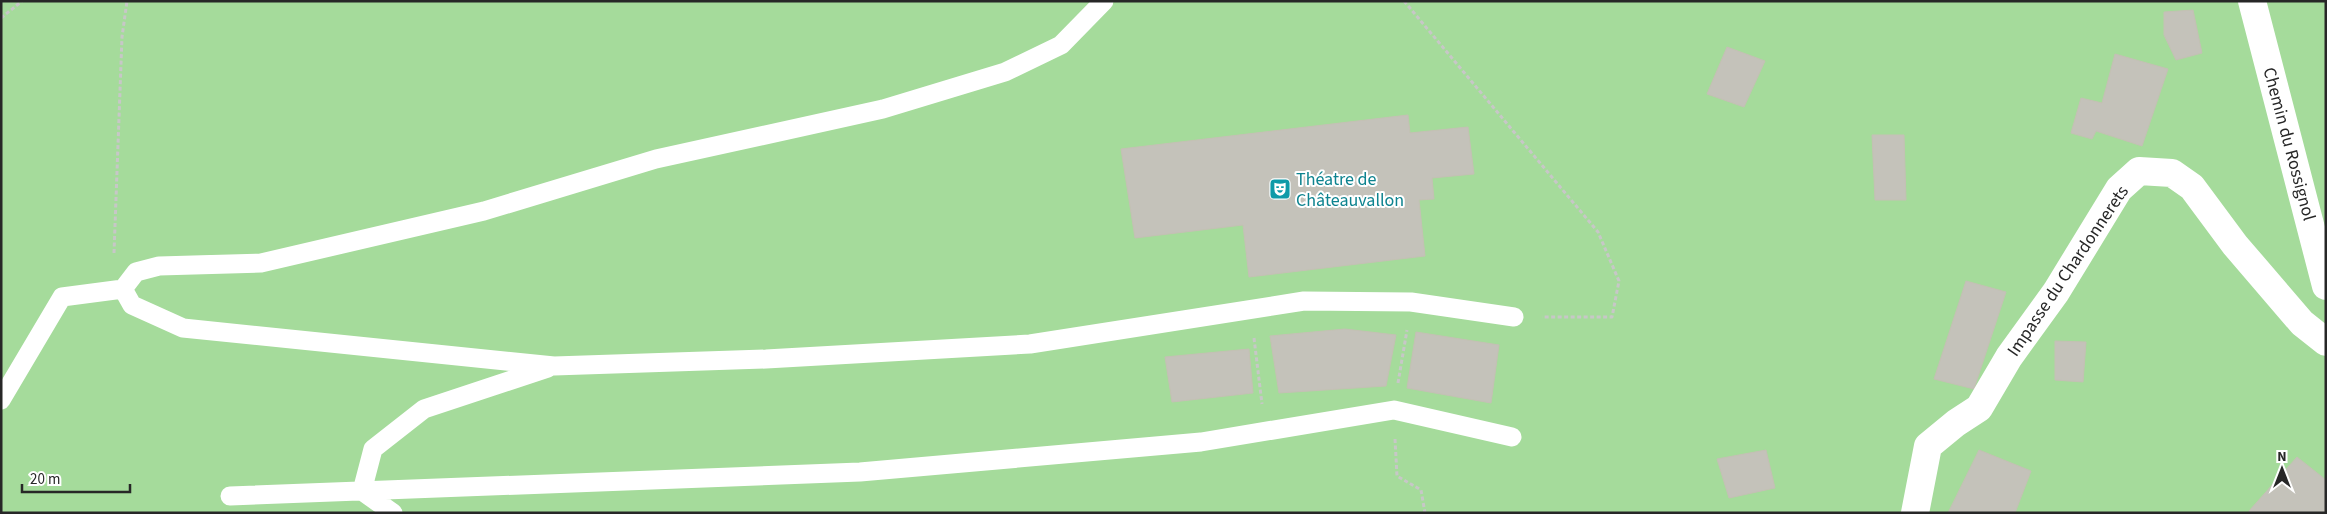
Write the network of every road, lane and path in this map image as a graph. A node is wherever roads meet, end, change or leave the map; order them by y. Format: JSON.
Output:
{"nodes":[{"id":1,"x":22,"y":1,"type":"edge"},
{"id":2,"x":127,"y":1,"type":"edge"},
{"id":3,"x":1104,"y":1,"type":"edge"},
{"id":4,"x":1404,"y":1,"type":"edge"},
{"id":5,"x":2252,"y":1,"type":"edge"},
{"id":6,"x":1,"y":18,"type":"edge"},
{"id":7,"x":2326,"y":286,"type":"edge"},
{"id":8,"x":123,"y":289,"type":"junction"},
{"id":9,"x":1411,"y":302,"type":"junction"},
{"id":10,"x":1251,"y":309,"type":"junction"},
{"id":11,"x":1514,"y":317,"type":"joint"},
{"id":12,"x":2326,"y":342,"type":"edge"},
{"id":13,"x":554,"y":366,"type":"junction"},
{"id":14,"x":1,"y":400,"type":"edge"},
{"id":15,"x":1394,"y":410,"type":"junction"},
{"id":16,"x":1265,"y":432,"type":"junction"},
{"id":17,"x":1512,"y":437,"type":"dead end"},
{"id":18,"x":362,"y":491,"type":"junction"},
{"id":19,"x":230,"y":496,"type":"dead end"},
{"id":20,"x":393,"y":513,"type":"edge"},
{"id":21,"x":1425,"y":513,"type":"edge"},
{"id":22,"x":1915,"y":513,"type":"edge"}],
"edges":[{"from":1,"to":6,"type":"path"},
{"from":2,"to":8,"type":"path"},
{"from":3,"to":8,"type":"lane"},
{"from":4,"to":11,"type":"path"},
{"from":5,"to":7,"type":"street","name":"Chemin du Rossignol"},
{"from":8,"to":13,"type":"lane"},
{"from":8,"to":14,"type":"lane"},
{"from":9,"to":10,"type":"lane"},
{"from":9,"to":11,"type":"lane"},
{"from":9,"to":15,"type":"path"},
{"from":10,"to":13,"type":"lane"},
{"from":10,"to":16,"type":"path"},
{"from":12,"to":22,"type":"street","name":"Impasse du Chardonnerets"},
{"from":13,"to":18,"type":"lane"},
{"from":15,"to":16,"type":"lane"},
{"from":15,"to":17,"type":"lane"},
{"from":15,"to":21,"type":"path"},
{"from":16,"to":18,"type":"lane"},
{"from":18,"to":19,"type":"lane"},
{"from":18,"to":20,"type":"lane"}]}
